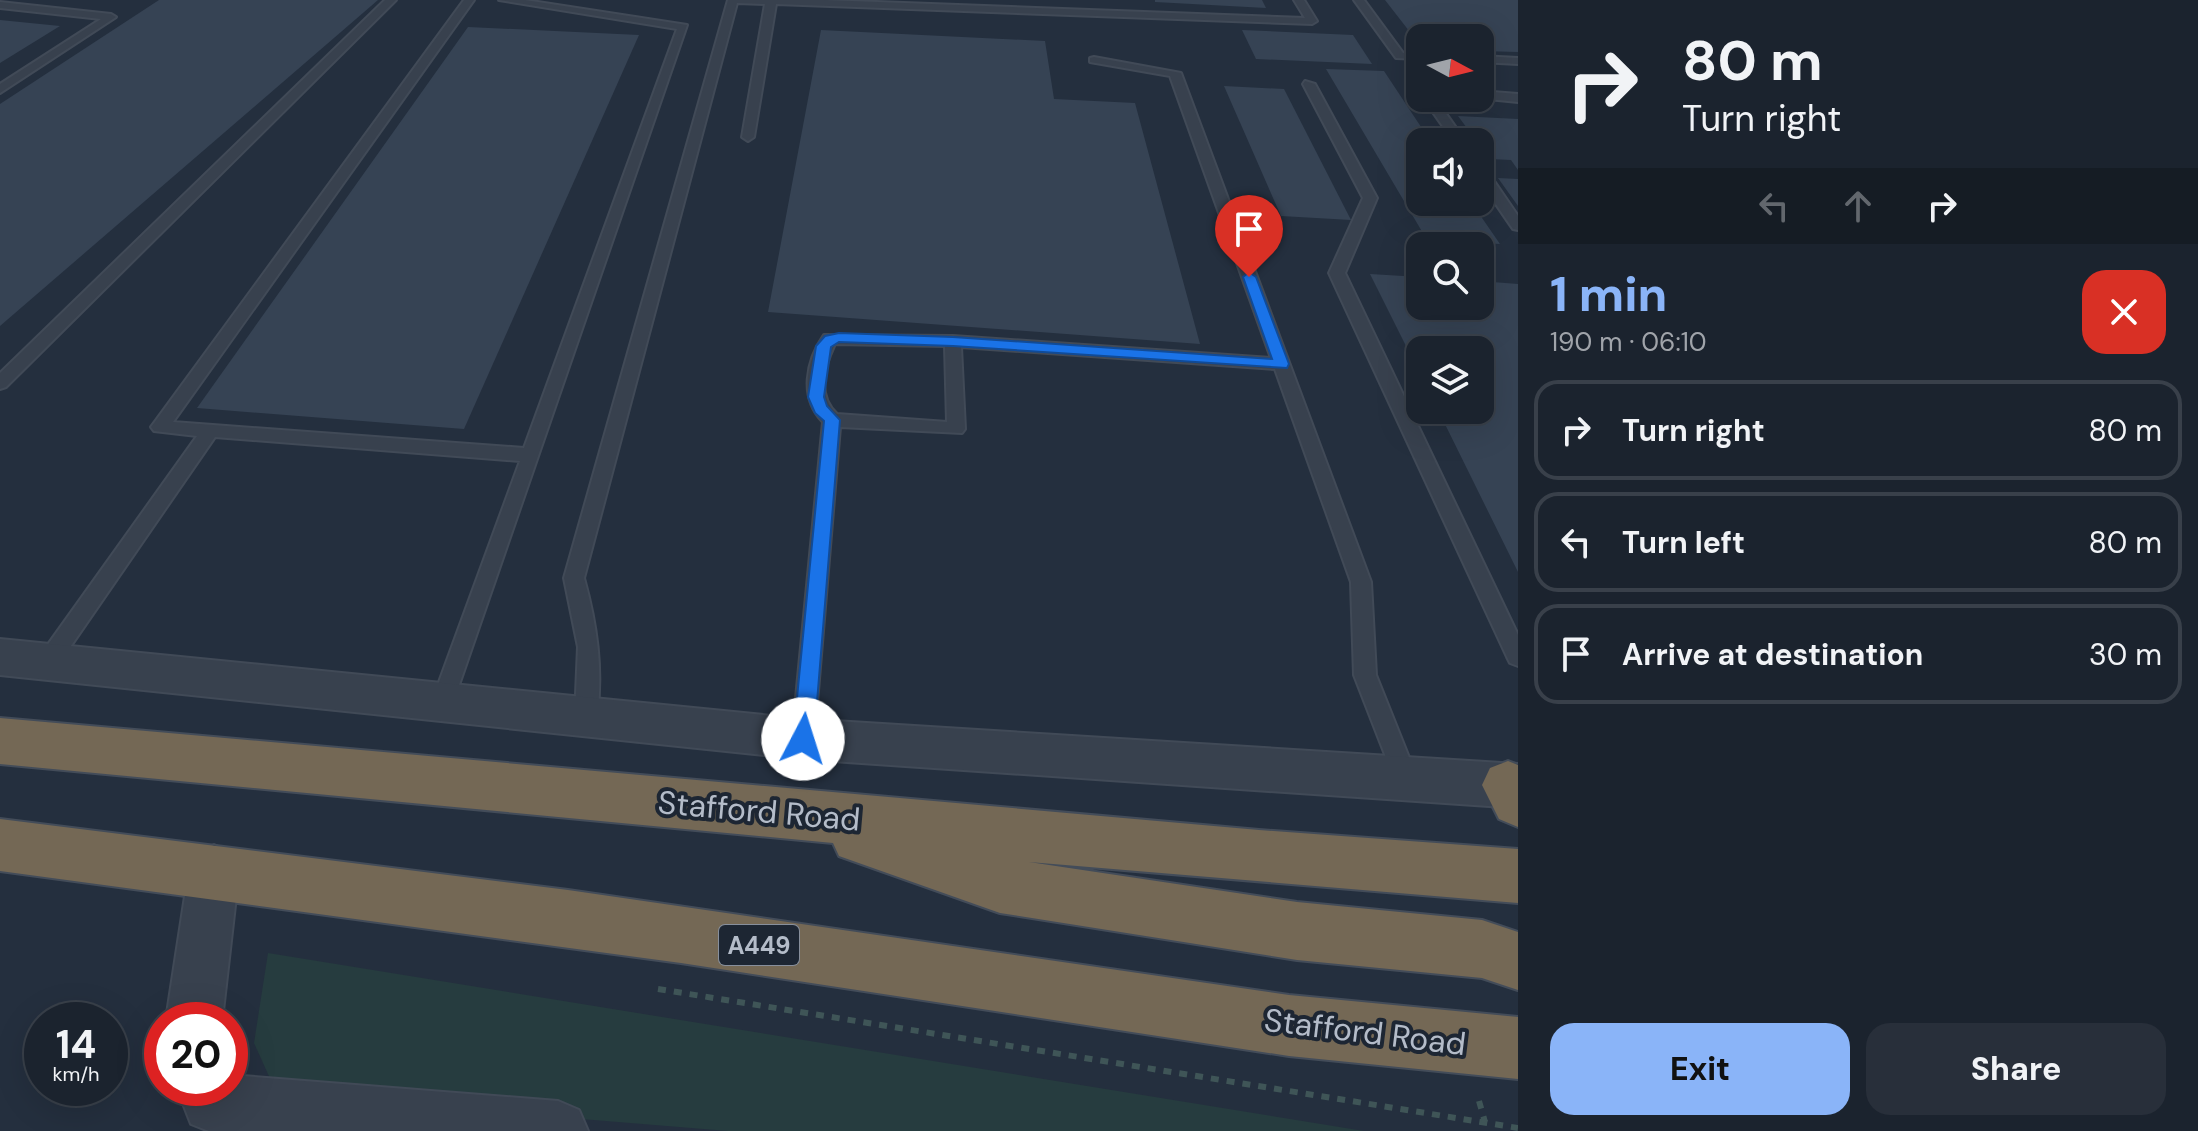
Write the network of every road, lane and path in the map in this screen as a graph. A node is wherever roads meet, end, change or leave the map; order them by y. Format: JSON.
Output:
{"nodes":[{"id":1,"x":391,"y":0,"type":"edge"},
{"id":2,"x":469,"y":0,"type":"edge"},
{"id":3,"x":504,"y":0,"type":"edge"},
{"id":4,"x":736,"y":0,"type":"edge"},
{"id":5,"x":1299,"y":0,"type":"edge"},
{"id":6,"x":1359,"y":0,"type":"edge"},
{"id":7,"x":771,"y":1,"type":"edge"},
{"id":8,"x":4,"y":4,"type":"edge"},
{"id":9,"x":1406,"y":56,"type":"edge"},
{"id":10,"x":1094,"y":60,"type":"dead end"},
{"id":11,"x":1494,"y":60,"type":"edge"},
{"id":12,"x":1518,"y":61,"type":"edge"},
{"id":13,"x":1309,"y":84,"type":"dead end"},
{"id":14,"x":0,"y":89,"type":"edge"},
{"id":15,"x":1494,"y":96,"type":"edge"},
{"id":16,"x":1518,"y":98,"type":"edge"},
{"id":17,"x":748,"y":137,"type":"dead end"},
{"id":18,"x":1494,"y":191,"type":"edge"},
{"id":19,"x":1518,"y":226,"type":"edge"},
{"id":20,"x":953,"y":341,"type":"junction"},
{"id":21,"x":1281,"y":364,"type":"junction"},
{"id":22,"x":0,"y":383,"type":"edge"},
{"id":23,"x":832,"y":420,"type":"junction"},
{"id":24,"x":210,"y":431,"type":"junction"},
{"id":25,"x":531,"y":455,"type":"junction"},
{"id":26,"x":0,"y":657,"type":"edge"},
{"id":27,"x":1518,"y":657,"type":"edge"},
{"id":28,"x":47,"y":663,"type":"junction"},
{"id":29,"x":442,"y":704,"type":"junction"},
{"id":30,"x":586,"y":717,"type":"junction"},
{"id":31,"x":803,"y":739,"type":"junction"},
{"id":32,"x":0,"y":741,"type":"edge"},
{"id":33,"x":1406,"y":780,"type":"junction"},
{"id":34,"x":1515,"y":791,"type":"edge"},
{"id":35,"x":784,"y":813,"type":"junction"},
{"id":36,"x":0,"y":845,"type":"edge"},
{"id":37,"x":214,"y":870,"type":"junction"},
{"id":38,"x":1518,"y":876,"type":"edge"},
{"id":39,"x":1518,"y":961,"type":"edge"},
{"id":40,"x":649,"y":987,"type":"dead end"},
{"id":41,"x":196,"y":1002,"type":"edge"},
{"id":42,"x":1518,"y":1048,"type":"edge"},
{"id":43,"x":248,"y":1106,"type":"edge"},
{"id":44,"x":1518,"y":1128,"type":"edge"},
{"id":45,"x":558,"y":1131,"type":"edge"}],
"edges":[{"from":1,"to":22,"type":"lane"},
{"from":2,"to":24,"type":"lane"},
{"from":3,"to":25,"type":"lane"},
{"from":4,"to":7,"type":"lane"},
{"from":4,"to":30,"type":"lane"},
{"from":5,"to":7,"type":"lane"},
{"from":6,"to":9,"type":"lane"},
{"from":7,"to":17,"type":"lane"},
{"from":8,"to":14,"type":"lane"},
{"from":10,"to":21,"type":"lane"},
{"from":11,"to":12,"type":"lane"},
{"from":13,"to":27,"type":"lane"},
{"from":15,"to":16,"type":"lane"},
{"from":18,"to":19,"type":"lane"},
{"from":20,"to":21,"type":"lane"},
{"from":20,"to":23,"type":"lane"},
{"from":20,"to":23,"type":"lane"},
{"from":21,"to":33,"type":"lane"},
{"from":23,"to":31,"type":"lane"},
{"from":24,"to":25,"type":"lane"},
{"from":24,"to":28,"type":"lane"},
{"from":25,"to":29,"type":"lane"},
{"from":26,"to":28,"type":"street"},
{"from":28,"to":29,"type":"street"},
{"from":29,"to":30,"type":"street"},
{"from":30,"to":31,"type":"street"},
{"from":31,"to":33,"type":"street"},
{"from":32,"to":35,"type":"highway","name":"Stafford Road"},
{"from":33,"to":34,"type":"street"},
{"from":35,"to":38,"type":"highway","name":"Stafford Road"},
{"from":35,"to":39,"type":"highway"},
{"from":36,"to":37,"type":"highway","name":"Stafford Road","number":"A449"},
{"from":37,"to":41,"type":"street"},
{"from":37,"to":42,"type":"highway","name":"Stafford Road","number":"A449"},
{"from":40,"to":44,"type":"path"},
{"from":43,"to":45,"type":"street"}]}
